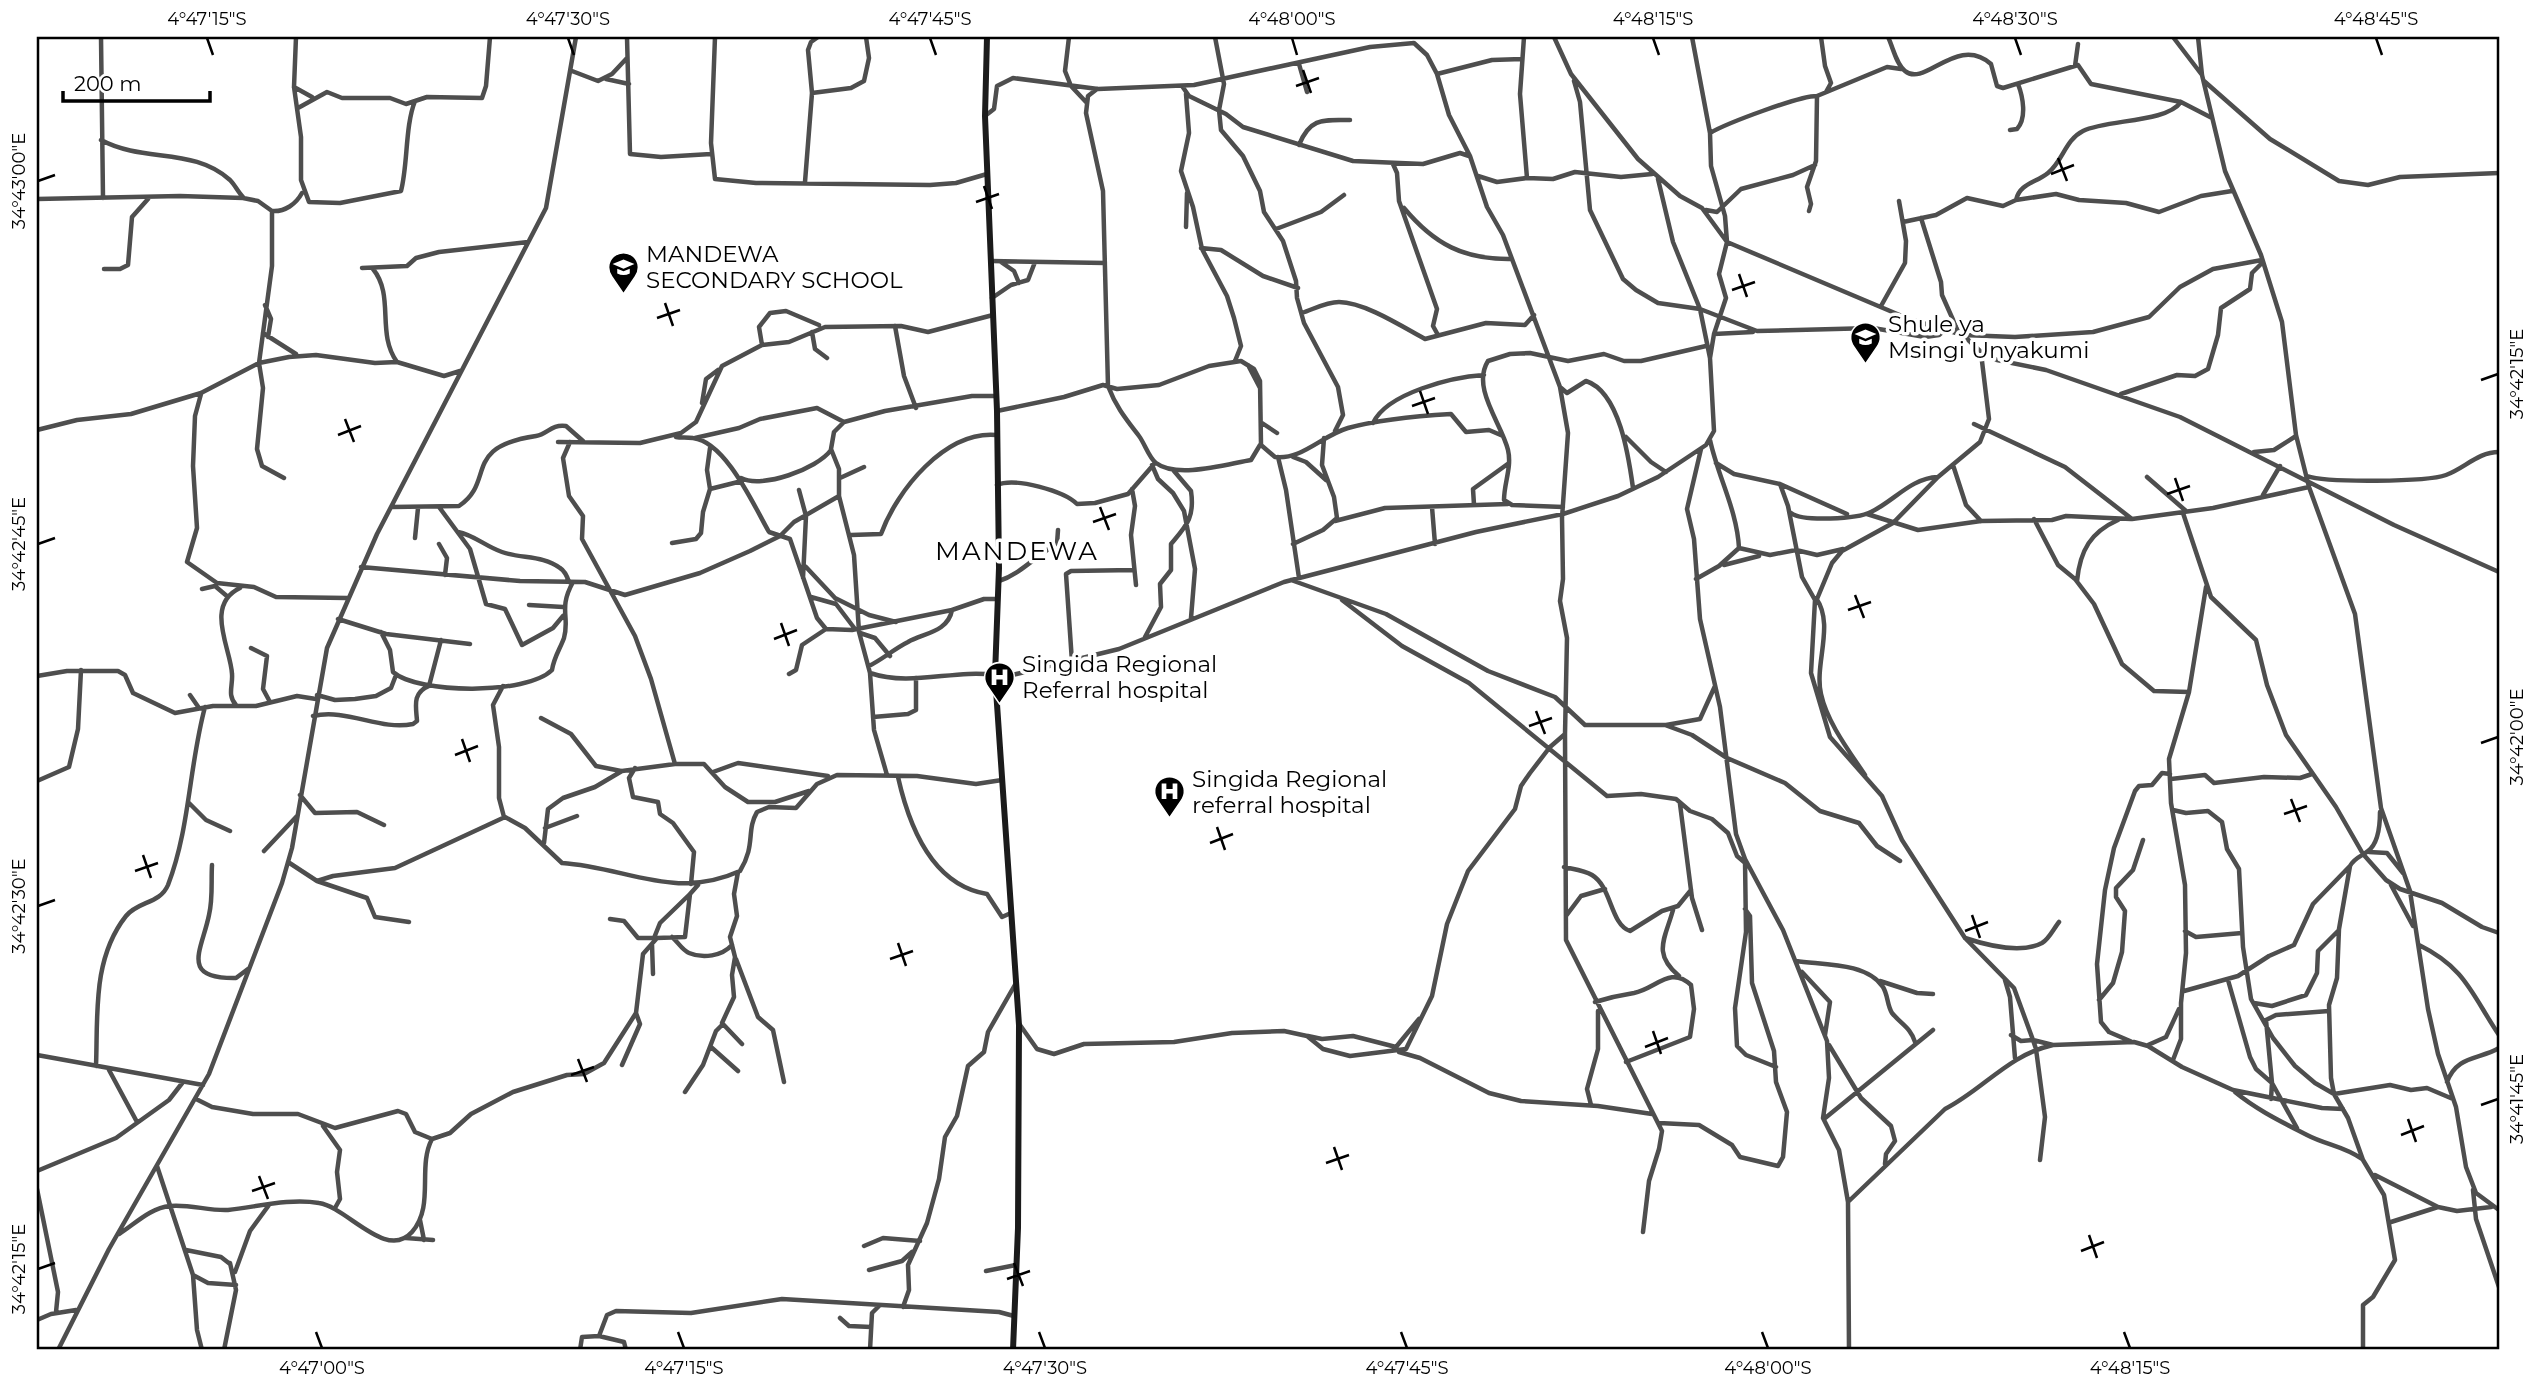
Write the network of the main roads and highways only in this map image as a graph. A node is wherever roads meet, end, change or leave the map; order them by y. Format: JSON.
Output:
{"nodes":[{"id":1,"x":987,"y":37,"type":"edge"},
{"id":2,"x":1013,"y":1350,"type":"edge"}],
"edges":[{"from":1,"to":2,"type":"main road"}]}
